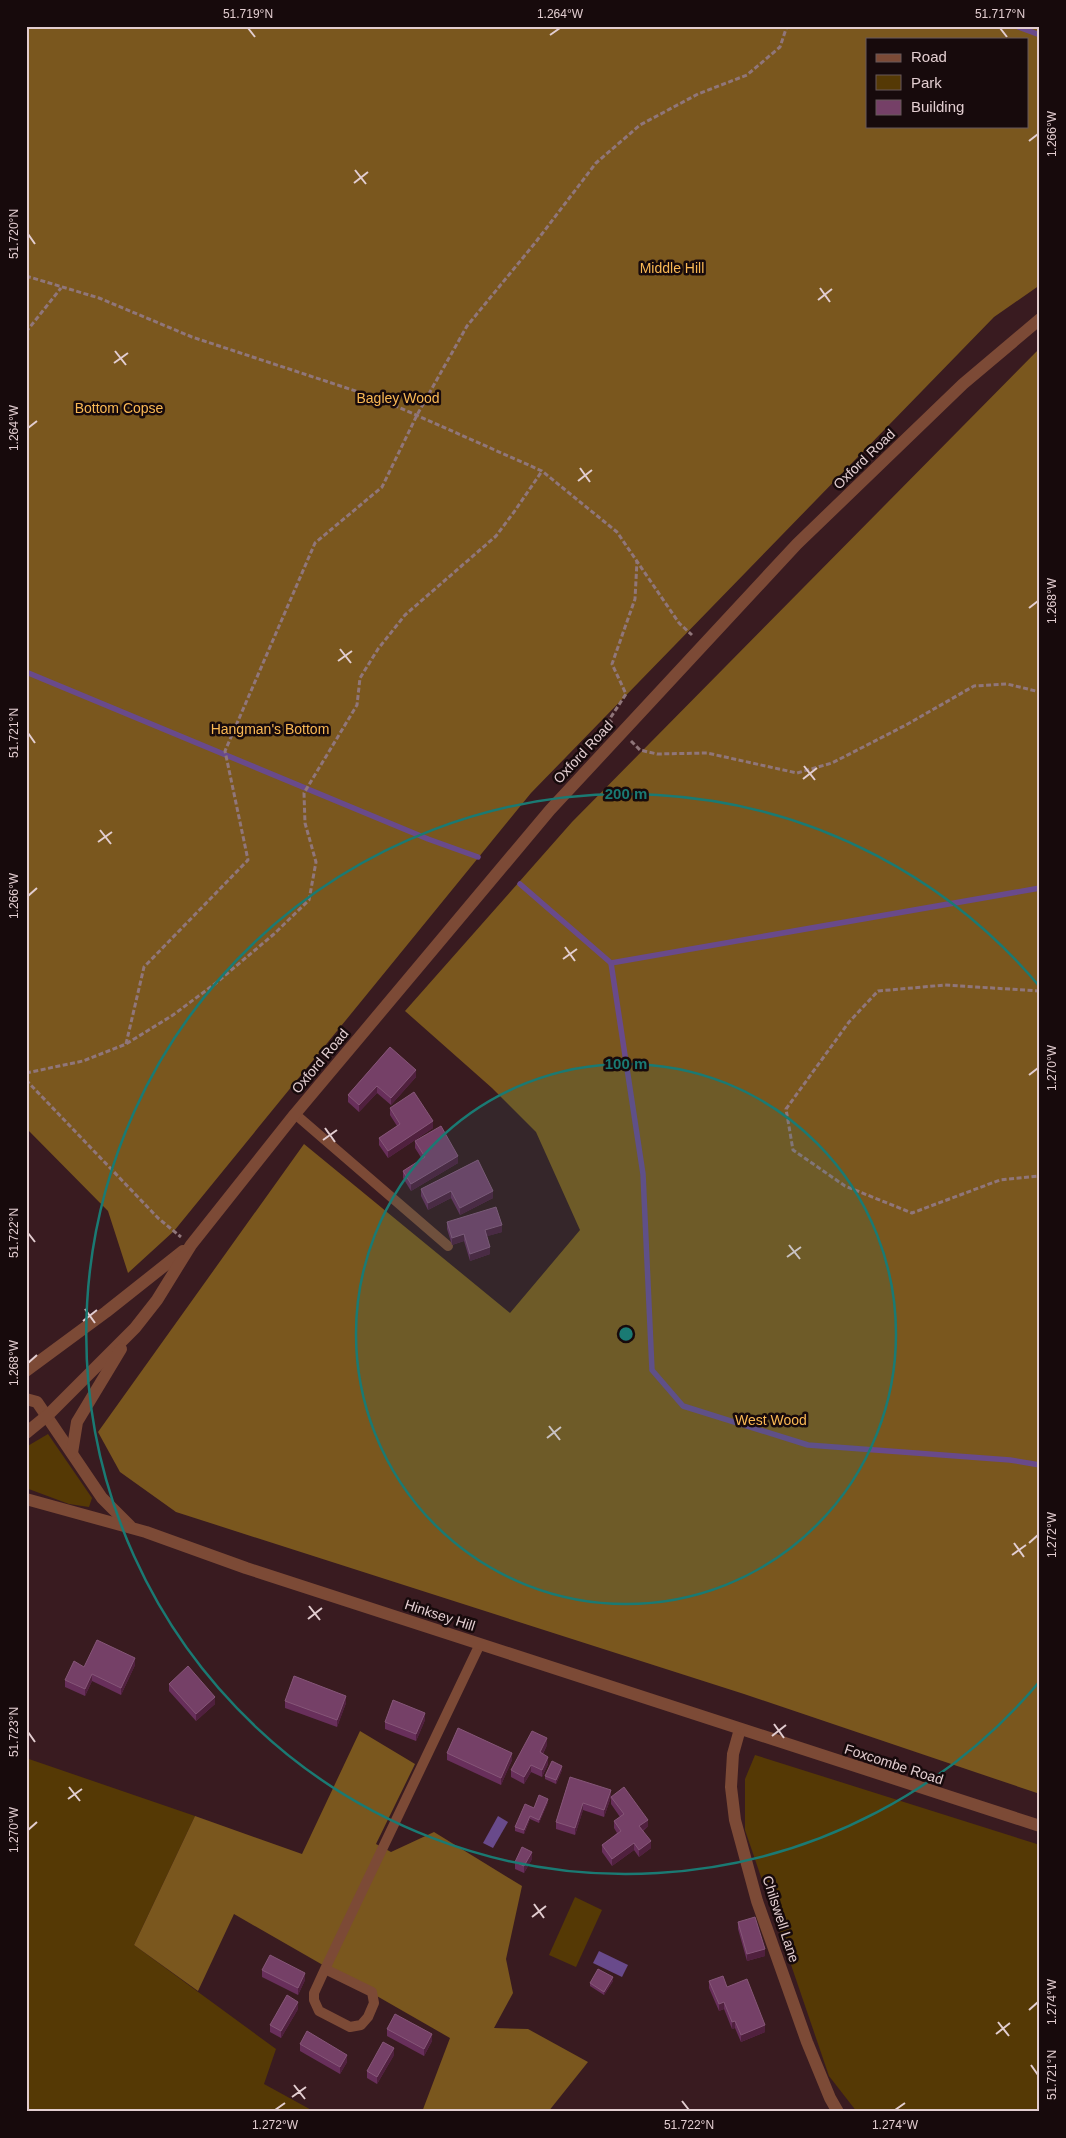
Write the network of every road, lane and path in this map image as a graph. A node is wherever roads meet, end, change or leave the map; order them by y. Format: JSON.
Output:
{"nodes":[{"id":1,"x":787,"y":26,"type":"edge"},
{"id":2,"x":26,"y":276,"type":"edge"},
{"id":3,"x":61,"y":288,"type":"junction"},
{"id":4,"x":1040,"y":319,"type":"edge"},
{"id":5,"x":26,"y":332,"type":"edge"},
{"id":6,"x":417,"y":415,"type":"junction"},
{"id":7,"x":542,"y":471,"type":"junction"},
{"id":8,"x":637,"y":561,"type":"junction"},
{"id":9,"x":688,"y":631,"type":"dead end"},
{"id":10,"x":1040,"y":692,"type":"edge"},
{"id":11,"x":622,"y":732,"type":"junction"},
{"id":12,"x":1040,"y":991,"type":"edge"},
{"id":13,"x":126,"y":1044,"type":"junction"},
{"id":14,"x":26,"y":1073,"type":"edge"},
{"id":15,"x":26,"y":1080,"type":"edge"},
{"id":16,"x":295,"y":1114,"type":"junction"},
{"id":17,"x":1040,"y":1176,"type":"edge"},
{"id":18,"x":191,"y":1245,"type":"junction"},
{"id":19,"x":448,"y":1246,"type":"dead end"},
{"id":20,"x":135,"y":1328,"type":"junction"},
{"id":21,"x":26,"y":1371,"type":"edge"},
{"id":22,"x":26,"y":1399,"type":"edge"},
{"id":23,"x":48,"y":1415,"type":"junction"},
{"id":24,"x":26,"y":1433,"type":"edge"},
{"id":25,"x":72,"y":1453,"type":"junction"},
{"id":26,"x":26,"y":1499,"type":"edge"},
{"id":27,"x":132,"y":1527,"type":"junction"},
{"id":28,"x":480,"y":1644,"type":"junction"},
{"id":29,"x":740,"y":1729,"type":"junction"},
{"id":30,"x":1040,"y":1826,"type":"edge"},
{"id":31,"x":325,"y":1969,"type":"junction"},
{"id":32,"x":838,"y":2112,"type":"edge"}],
"edges":[{"from":1,"to":6,"type":"path"},
{"from":2,"to":3,"type":"path"},
{"from":3,"to":5,"type":"path"},
{"from":3,"to":6,"type":"path"},
{"from":4,"to":11,"type":"street","name":"Oxford Road"},
{"from":6,"to":7,"type":"path"},
{"from":6,"to":13,"type":"path"},
{"from":7,"to":8,"type":"path"},
{"from":7,"to":13,"type":"path"},
{"from":8,"to":9,"type":"path"},
{"from":8,"to":11,"type":"path"},
{"from":10,"to":11,"type":"path"},
{"from":11,"to":16,"type":"street","name":"Oxford Road"},
{"from":12,"to":17,"type":"path"},
{"from":13,"to":14,"type":"path"},
{"from":15,"to":18,"type":"path"},
{"from":16,"to":18,"type":"street","name":"Oxford Road"},
{"from":16,"to":19,"type":"lane"},
{"from":18,"to":20,"type":"street","name":"Oxford Road"},
{"from":18,"to":21,"type":"street","name":"Oxford Road"},
{"from":20,"to":23,"type":"street","name":"Oxford Road"},
{"from":20,"to":25,"type":"street","name":"Oxford Road"},
{"from":22,"to":23,"type":"street","name":"Hinksey Hill"},
{"from":23,"to":24,"type":"street","name":"Oxford Road"},
{"from":23,"to":25,"type":"street","name":"Hinksey Hill"},
{"from":25,"to":27,"type":"street","name":"Hinksey Hill"},
{"from":26,"to":27,"type":"street","name":"Hinksey Hill"},
{"from":27,"to":28,"type":"street","name":"Hinksey Hill"},
{"from":28,"to":29,"type":"street","name":"Hinksey Hill"},
{"from":28,"to":31,"type":"lane"},
{"from":29,"to":30,"type":"street","name":"Foxcombe Road"},
{"from":29,"to":32,"type":"street","name":"Chilswell Lane"},
{"from":31,"to":31,"type":"lane"}]}
